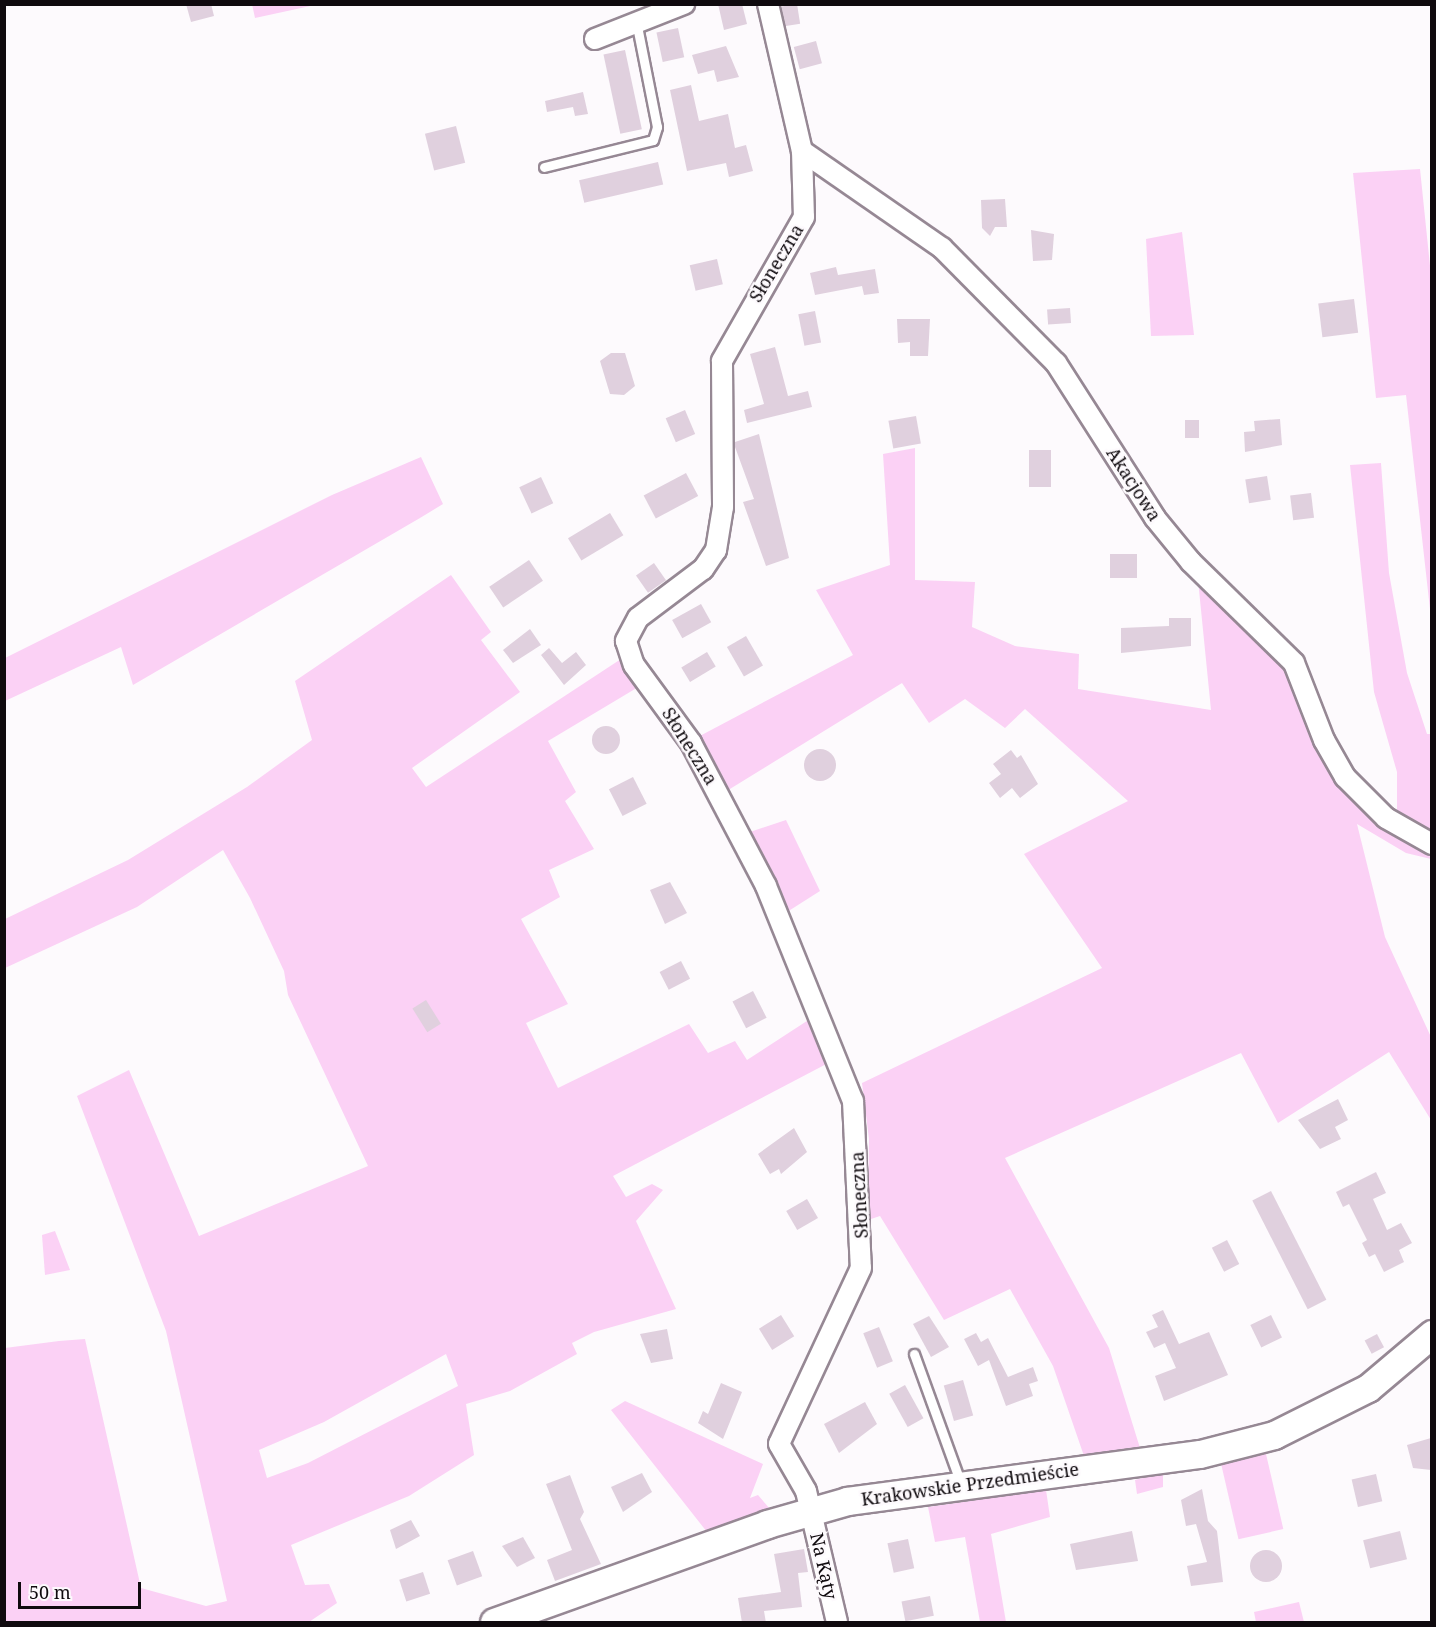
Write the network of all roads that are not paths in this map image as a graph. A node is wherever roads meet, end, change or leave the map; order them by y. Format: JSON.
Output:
{"nodes":[{"id":1,"x":684,"y":4,"type":"edge"},
{"id":2,"x":768,"y":4,"type":"edge"},
{"id":3,"x":637,"y":26,"type":"junction"},
{"id":4,"x":595,"y":39,"type":"dead end"},
{"id":5,"x":802,"y":151,"type":"junction"},
{"id":6,"x":544,"y":167,"type":"dead end"},
{"id":7,"x":1431,"y":844,"type":"edge"},
{"id":8,"x":1431,"y":1334,"type":"edge"},
{"id":9,"x":914,"y":1354,"type":"dead end"},
{"id":10,"x":961,"y":1484,"type":"junction"},
{"id":11,"x":811,"y":1510,"type":"junction"},
{"id":12,"x":494,"y":1623,"type":"edge"},
{"id":13,"x":837,"y":1623,"type":"edge"}],
"edges":[{"from":1,"to":3,"type":"street"},
{"from":2,"to":5,"type":"street","name":"Słoneczna"},
{"from":3,"to":4,"type":"street"},
{"from":3,"to":6,"type":"lane"},
{"from":5,"to":7,"type":"street","name":"Akacjowa"},
{"from":5,"to":11,"type":"street","name":"Słoneczna"},
{"from":8,"to":10,"type":"main road","name":"Krakowskie Przedmieście"},
{"from":9,"to":10,"type":"lane"},
{"from":10,"to":11,"type":"main road","name":"Krakowskie Przedmieście"},
{"from":11,"to":12,"type":"main road","name":"Krakowskie Przedmieście"},
{"from":11,"to":13,"type":"street","name":"Na Kąty"}]}
